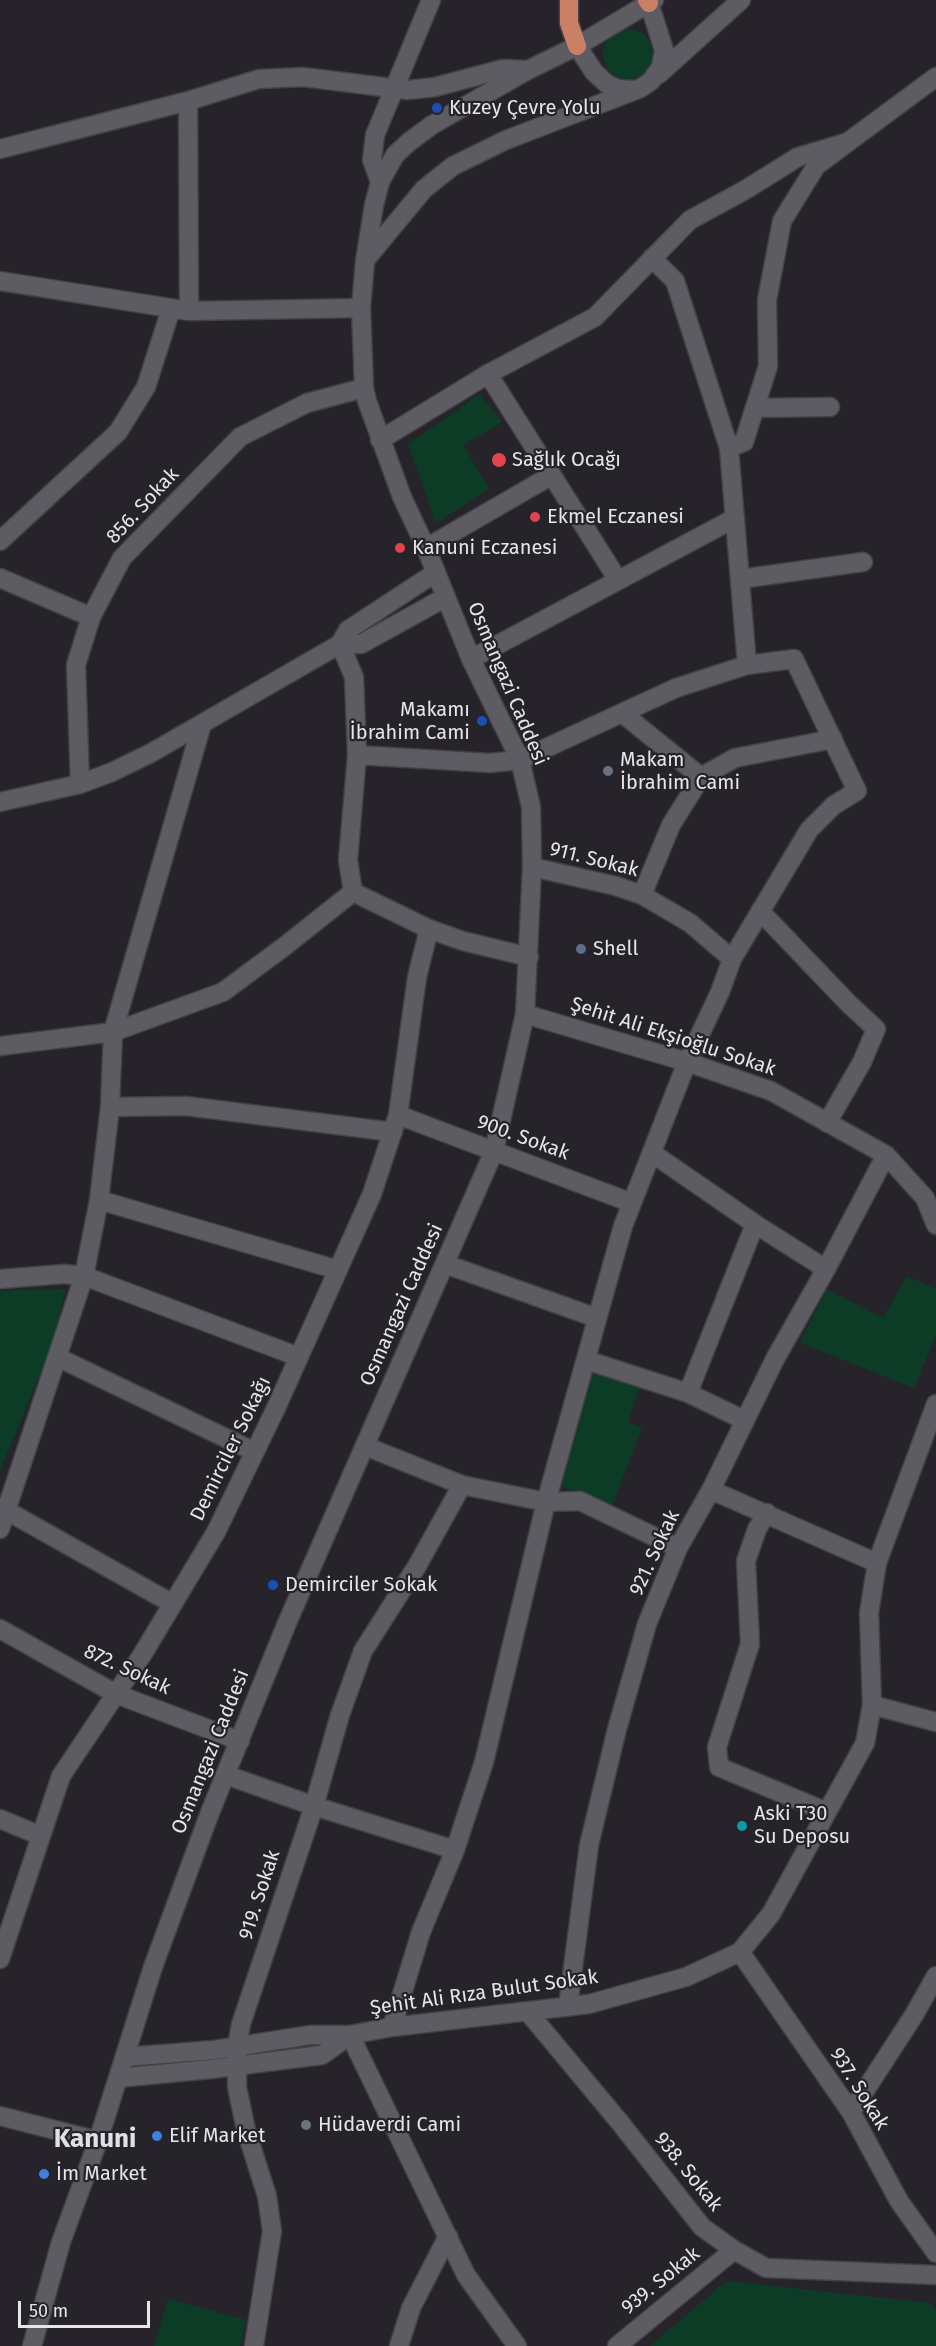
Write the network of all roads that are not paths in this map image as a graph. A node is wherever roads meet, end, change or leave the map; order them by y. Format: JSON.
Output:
{"nodes":[{"id":1,"x":431,"y":0,"type":"edge"},
{"id":2,"x":569,"y":0,"type":"edge"},
{"id":3,"x":741,"y":0,"type":"edge"},
{"id":4,"x":650,"y":1,"type":"edge"},
{"id":5,"x":577,"y":46,"type":"junction"},
{"id":6,"x":528,"y":70,"type":"junction"},
{"id":7,"x":936,"y":77,"type":"edge"},
{"id":8,"x":648,"y":82,"type":"junction"},
{"id":9,"x":393,"y":89,"type":"junction"},
{"id":10,"x":188,"y":101,"type":"junction"},
{"id":11,"x":848,"y":142,"type":"junction"},
{"id":12,"x":0,"y":148,"type":"edge"},
{"id":13,"x":380,"y":182,"type":"junction"},
{"id":14,"x":652,"y":258,"type":"junction"},
{"id":15,"x":365,"y":261,"type":"junction"},
{"id":16,"x":0,"y":281,"type":"edge"},
{"id":17,"x":361,"y":308,"type":"junction"},
{"id":18,"x":180,"y":310,"type":"junction"},
{"id":19,"x":488,"y":374,"type":"junction"},
{"id":20,"x":364,"y":388,"type":"junction"},
{"id":21,"x":830,"y":407,"type":"dead end"},
{"id":22,"x":755,"y":408,"type":"junction"},
{"id":23,"x":380,"y":440,"type":"junction"},
{"id":24,"x":729,"y":448,"type":"junction"},
{"id":25,"x":552,"y":475,"type":"junction"},
{"id":26,"x":735,"y":518,"type":"junction"},
{"id":27,"x":0,"y":541,"type":"edge"},
{"id":28,"x":426,"y":548,"type":"junction"},
{"id":29,"x":863,"y":562,"type":"dead end"},
{"id":30,"x":435,"y":573,"type":"junction"},
{"id":31,"x":0,"y":578,"type":"edge"},
{"id":32,"x":740,"y":579,"type":"junction"},
{"id":33,"x":618,"y":580,"type":"junction"},
{"id":34,"x":446,"y":597,"type":"junction"},
{"id":35,"x":91,"y":617,"type":"junction"},
{"id":36,"x":340,"y":644,"type":"junction"},
{"id":37,"x":471,"y":658,"type":"junction"},
{"id":38,"x":747,"y":665,"type":"junction"},
{"id":39,"x":622,"y":714,"type":"junction"},
{"id":40,"x":202,"y":724,"type":"junction"},
{"id":41,"x":833,"y":739,"type":"junction"},
{"id":42,"x":357,"y":754,"type":"junction"},
{"id":43,"x":520,"y":760,"type":"junction"},
{"id":44,"x":701,"y":777,"type":"junction"},
{"id":45,"x":80,"y":783,"type":"junction"},
{"id":46,"x":0,"y":802,"type":"edge"},
{"id":47,"x":532,"y":867,"type":"junction"},
{"id":48,"x":353,"y":892,"type":"junction"},
{"id":49,"x":642,"y":895,"type":"junction"},
{"id":50,"x":760,"y":910,"type":"junction"},
{"id":51,"x":429,"y":929,"type":"junction"},
{"id":52,"x":529,"y":957,"type":"junction"},
{"id":53,"x":732,"y":959,"type":"junction"},
{"id":54,"x":525,"y":1014,"type":"junction"},
{"id":55,"x":113,"y":1032,"type":"junction"},
{"id":56,"x":0,"y":1043,"type":"edge"},
{"id":57,"x":687,"y":1062,"type":"junction"},
{"id":58,"x":110,"y":1107,"type":"junction"},
{"id":59,"x":827,"y":1123,"type":"junction"},
{"id":60,"x":395,"y":1124,"type":"junction"},
{"id":61,"x":494,"y":1151,"type":"junction"},
{"id":62,"x":652,"y":1153,"type":"junction"},
{"id":63,"x":886,"y":1155,"type":"junction"},
{"id":64,"x":99,"y":1200,"type":"junction"},
{"id":65,"x":632,"y":1203,"type":"junction"},
{"id":66,"x":755,"y":1224,"type":"junction"},
{"id":67,"x":936,"y":1225,"type":"edge"},
{"id":68,"x":445,"y":1264,"type":"junction"},
{"id":69,"x":826,"y":1269,"type":"junction"},
{"id":70,"x":338,"y":1270,"type":"junction"},
{"id":71,"x":84,"y":1276,"type":"junction"},
{"id":72,"x":0,"y":1279,"type":"edge"},
{"id":73,"x":597,"y":1318,"type":"junction"},
{"id":74,"x":59,"y":1358,"type":"junction"},
{"id":75,"x":299,"y":1358,"type":"junction"},
{"id":76,"x":585,"y":1360,"type":"junction"},
{"id":77,"x":688,"y":1393,"type":"junction"},
{"id":78,"x":936,"y":1404,"type":"edge"},
{"id":79,"x":744,"y":1420,"type":"junction"},
{"id":80,"x":365,"y":1446,"type":"junction"},
{"id":81,"x":255,"y":1452,"type":"junction"},
{"id":82,"x":462,"y":1485,"type":"junction"},
{"id":83,"x":711,"y":1490,"type":"junction"},
{"id":84,"x":546,"y":1502,"type":"junction"},
{"id":85,"x":2,"y":1509,"type":"edge"},
{"id":86,"x":767,"y":1513,"type":"junction"},
{"id":87,"x":0,"y":1529,"type":"edge"},
{"id":88,"x":678,"y":1548,"type":"junction"},
{"id":89,"x":877,"y":1563,"type":"junction"},
{"id":90,"x":173,"y":1604,"type":"junction"},
{"id":91,"x":0,"y":1629,"type":"edge"},
{"id":92,"x":116,"y":1694,"type":"junction"},
{"id":93,"x":872,"y":1705,"type":"junction"},
{"id":94,"x":936,"y":1722,"type":"edge"},
{"id":95,"x":240,"y":1741,"type":"junction"},
{"id":96,"x":225,"y":1775,"type":"junction"},
{"id":97,"x":314,"y":1806,"type":"junction"},
{"id":98,"x":827,"y":1812,"type":"junction"},
{"id":99,"x":0,"y":1819,"type":"edge"},
{"id":100,"x":41,"y":1836,"type":"junction"},
{"id":101,"x":455,"y":1850,"type":"junction"},
{"id":102,"x":2,"y":1949,"type":"edge"},
{"id":103,"x":740,"y":1952,"type":"junction"},
{"id":104,"x":936,"y":1976,"type":"edge"},
{"id":105,"x":568,"y":2006,"type":"junction"},
{"id":106,"x":528,"y":2012,"type":"junction"},
{"id":107,"x":392,"y":2027,"type":"junction"},
{"id":108,"x":350,"y":2035,"type":"junction"},
{"id":109,"x":237,"y":2046,"type":"junction"},
{"id":110,"x":125,"y":2056,"type":"junction"},
{"id":111,"x":237,"y":2066,"type":"junction"},
{"id":112,"x":118,"y":2078,"type":"junction"},
{"id":113,"x":851,"y":2112,"type":"junction"},
{"id":114,"x":0,"y":2115,"type":"edge"},
{"id":115,"x":98,"y":2141,"type":"junction"},
{"id":116,"x":448,"y":2236,"type":"junction"},
{"id":117,"x":734,"y":2250,"type":"junction"},
{"id":118,"x":936,"y":2252,"type":"edge"},
{"id":119,"x":936,"y":2276,"type":"edge"},
{"id":120,"x":32,"y":2346,"type":"edge"},
{"id":121,"x":254,"y":2346,"type":"edge"},
{"id":122,"x":399,"y":2346,"type":"edge"},
{"id":123,"x":517,"y":2346,"type":"edge"},
{"id":124,"x":617,"y":2346,"type":"edge"}],
"edges":[{"from":1,"to":9,"type":"street"},
{"from":2,"to":5,"type":"highway"},
{"from":3,"to":8,"type":"street"},
{"from":4,"to":5,"type":"street","name":"Osmangazi Caddesi"},
{"from":4,"to":8,"type":"street"},
{"from":5,"to":6,"type":"street","name":"Osmangazi Caddesi"},
{"from":5,"to":8,"type":"street"},
{"from":6,"to":9,"type":"street"},
{"from":6,"to":13,"type":"street","name":"Osmangazi Caddesi"},
{"from":7,"to":11,"type":"street"},
{"from":8,"to":15,"type":"street"},
{"from":9,"to":10,"type":"street"},
{"from":9,"to":13,"type":"street"},
{"from":10,"to":12,"type":"street"},
{"from":10,"to":18,"type":"street"},
{"from":11,"to":14,"type":"street"},
{"from":11,"to":22,"type":"street"},
{"from":13,"to":15,"type":"street","name":"Osmangazi Caddesi"},
{"from":14,"to":19,"type":"street"},
{"from":14,"to":24,"type":"street"},
{"from":15,"to":17,"type":"street","name":"Osmangazi Caddesi"},
{"from":16,"to":18,"type":"street"},
{"from":17,"to":18,"type":"street"},
{"from":17,"to":20,"type":"street","name":"Osmangazi Caddesi"},
{"from":18,"to":27,"type":"street"},
{"from":19,"to":23,"type":"street"},
{"from":19,"to":25,"type":"street"},
{"from":20,"to":23,"type":"street","name":"Osmangazi Caddesi"},
{"from":20,"to":35,"type":"street","name":"856. Sokak"},
{"from":21,"to":22,"type":"street"},
{"from":22,"to":24,"type":"street"},
{"from":23,"to":28,"type":"street","name":"Osmangazi Caddesi"},
{"from":24,"to":26,"type":"street"},
{"from":25,"to":28,"type":"street"},
{"from":25,"to":33,"type":"street"},
{"from":26,"to":32,"type":"street"},
{"from":26,"to":33,"type":"street"},
{"from":28,"to":30,"type":"street","name":"Osmangazi Caddesi"},
{"from":29,"to":32,"type":"street"},
{"from":30,"to":34,"type":"street","name":"Osmangazi Caddesi"},
{"from":30,"to":36,"type":"street"},
{"from":31,"to":35,"type":"street"},
{"from":32,"to":38,"type":"street"},
{"from":33,"to":37,"type":"street"},
{"from":34,"to":36,"type":"street"},
{"from":34,"to":37,"type":"street","name":"Osmangazi Caddesi"},
{"from":35,"to":45,"type":"street","name":"856. Sokak"},
{"from":36,"to":40,"type":"street"},
{"from":36,"to":42,"type":"street"},
{"from":37,"to":43,"type":"street","name":"Osmangazi Caddesi"},
{"from":38,"to":39,"type":"street"},
{"from":38,"to":41,"type":"street"},
{"from":39,"to":43,"type":"street"},
{"from":39,"to":44,"type":"street"},
{"from":40,"to":45,"type":"street"},
{"from":40,"to":55,"type":"street"},
{"from":41,"to":44,"type":"street"},
{"from":41,"to":50,"type":"street"},
{"from":42,"to":43,"type":"street"},
{"from":42,"to":48,"type":"street"},
{"from":43,"to":47,"type":"street","name":"Osmangazi Caddesi"},
{"from":44,"to":49,"type":"street"},
{"from":45,"to":46,"type":"street"},
{"from":47,"to":49,"type":"street","name":"911. Sokak"},
{"from":47,"to":52,"type":"street","name":"Osmangazi Caddesi"},
{"from":48,"to":51,"type":"street"},
{"from":48,"to":55,"type":"street"},
{"from":49,"to":53,"type":"street","name":"911. Sokak"},
{"from":50,"to":53,"type":"street"},
{"from":50,"to":59,"type":"street"},
{"from":51,"to":52,"type":"street"},
{"from":51,"to":60,"type":"street","name":"Demirciler Sokağı"},
{"from":52,"to":54,"type":"street","name":"Osmangazi Caddesi"},
{"from":53,"to":57,"type":"street"},
{"from":54,"to":57,"type":"street","name":"Şehit Ali Ekşioğlu Sokak"},
{"from":54,"to":61,"type":"street","name":"Osmangazi Caddesi"},
{"from":55,"to":56,"type":"street"},
{"from":55,"to":58,"type":"street"},
{"from":57,"to":59,"type":"street","name":"Şehit Ali Ekşioğlu Sokak"},
{"from":57,"to":62,"type":"street"},
{"from":58,"to":60,"type":"street","name":"900. Sokak"},
{"from":58,"to":64,"type":"street"},
{"from":59,"to":63,"type":"street","name":"Şehit Ali Ekşioğlu Sokak"},
{"from":60,"to":61,"type":"street","name":"900. Sokak"},
{"from":60,"to":70,"type":"street","name":"Demirciler Sokağı"},
{"from":61,"to":65,"type":"street","name":"900. Sokak"},
{"from":61,"to":68,"type":"street","name":"Osmangazi Caddesi"},
{"from":62,"to":65,"type":"street"},
{"from":62,"to":66,"type":"street"},
{"from":63,"to":67,"type":"street","name":"Şehit Ali Ekşioğlu Sokak"},
{"from":63,"to":69,"type":"street","name":"921. Sokak"},
{"from":64,"to":70,"type":"street"},
{"from":64,"to":71,"type":"street"},
{"from":65,"to":73,"type":"street"},
{"from":66,"to":69,"type":"street"},
{"from":66,"to":77,"type":"street"},
{"from":68,"to":73,"type":"street"},
{"from":68,"to":80,"type":"street","name":"Osmangazi Caddesi"},
{"from":69,"to":79,"type":"street","name":"921. Sokak"},
{"from":70,"to":75,"type":"street","name":"Demirciler Sokağı"},
{"from":71,"to":72,"type":"street"},
{"from":71,"to":74,"type":"street"},
{"from":71,"to":75,"type":"street"},
{"from":73,"to":76,"type":"street"},
{"from":74,"to":81,"type":"street"},
{"from":74,"to":85,"type":"street"},
{"from":75,"to":81,"type":"street","name":"Demirciler Sokağı"},
{"from":76,"to":77,"type":"street"},
{"from":76,"to":84,"type":"street"},
{"from":77,"to":79,"type":"street"},
{"from":78,"to":89,"type":"street","name":"Şehit Ali Rıza Bulut Sokak"},
{"from":79,"to":83,"type":"street","name":"921. Sokak"},
{"from":80,"to":82,"type":"street"},
{"from":80,"to":95,"type":"street","name":"Osmangazi Caddesi"},
{"from":81,"to":90,"type":"street","name":"Demirciler Sokağı"},
{"from":82,"to":84,"type":"street"},
{"from":82,"to":97,"type":"street","name":"919. Sokak"},
{"from":83,"to":86,"type":"street"},
{"from":83,"to":88,"type":"street","name":"921. Sokak"},
{"from":84,"to":88,"type":"street"},
{"from":84,"to":101,"type":"street"},
{"from":85,"to":87,"type":"street"},
{"from":85,"to":90,"type":"street"},
{"from":86,"to":89,"type":"street"},
{"from":86,"to":98,"type":"street"},
{"from":88,"to":105,"type":"street","name":"921. Sokak"},
{"from":89,"to":93,"type":"street","name":"Şehit Ali Rıza Bulut Sokak"},
{"from":90,"to":92,"type":"street","name":"Demirciler Sokağı"},
{"from":91,"to":92,"type":"street","name":"872. Sokak"},
{"from":92,"to":95,"type":"street","name":"872. Sokak"},
{"from":92,"to":100,"type":"street","name":"Demirciler Sokağı"},
{"from":93,"to":94,"type":"street"},
{"from":93,"to":98,"type":"street","name":"Şehit Ali Rıza Bulut Sokak"},
{"from":95,"to":96,"type":"street","name":"Osmangazi Caddesi"},
{"from":96,"to":97,"type":"street"},
{"from":96,"to":110,"type":"street","name":"Osmangazi Caddesi"},
{"from":97,"to":101,"type":"street"},
{"from":97,"to":109,"type":"street","name":"919. Sokak"},
{"from":98,"to":103,"type":"street","name":"Şehit Ali Rıza Bulut Sokak"},
{"from":99,"to":100,"type":"street"},
{"from":100,"to":102,"type":"street","name":"Demirciler Sokağı"},
{"from":101,"to":107,"type":"street"},
{"from":103,"to":105,"type":"street","name":"Şehit Ali Rıza Bulut Sokak"},
{"from":103,"to":113,"type":"street","name":"937. Sokak"},
{"from":104,"to":113,"type":"street"},
{"from":105,"to":106,"type":"street","name":"Şehit Ali Rıza Bulut Sokak"},
{"from":106,"to":107,"type":"street","name":"Şehit Ali Rıza Bulut Sokak"},
{"from":106,"to":117,"type":"street","name":"938. Sokak"},
{"from":107,"to":108,"type":"street","name":"Şehit Ali Rıza Bulut Sokak"},
{"from":108,"to":109,"type":"street"},
{"from":108,"to":111,"type":"street"},
{"from":108,"to":116,"type":"street"},
{"from":109,"to":110,"type":"street"},
{"from":109,"to":111,"type":"street","name":"919. Sokak"},
{"from":110,"to":112,"type":"street","name":"Osmangazi Caddesi"},
{"from":111,"to":112,"type":"street"},
{"from":111,"to":121,"type":"street","name":"919. Sokak"},
{"from":112,"to":115,"type":"street","name":"Osmangazi Caddesi"},
{"from":113,"to":118,"type":"street","name":"937. Sokak"},
{"from":114,"to":115,"type":"street"},
{"from":115,"to":120,"type":"street","name":"Osmangazi Caddesi"},
{"from":116,"to":122,"type":"street"},
{"from":116,"to":123,"type":"street"},
{"from":117,"to":119,"type":"street","name":"938. Sokak"},
{"from":117,"to":124,"type":"street","name":"939. Sokak"}]}
